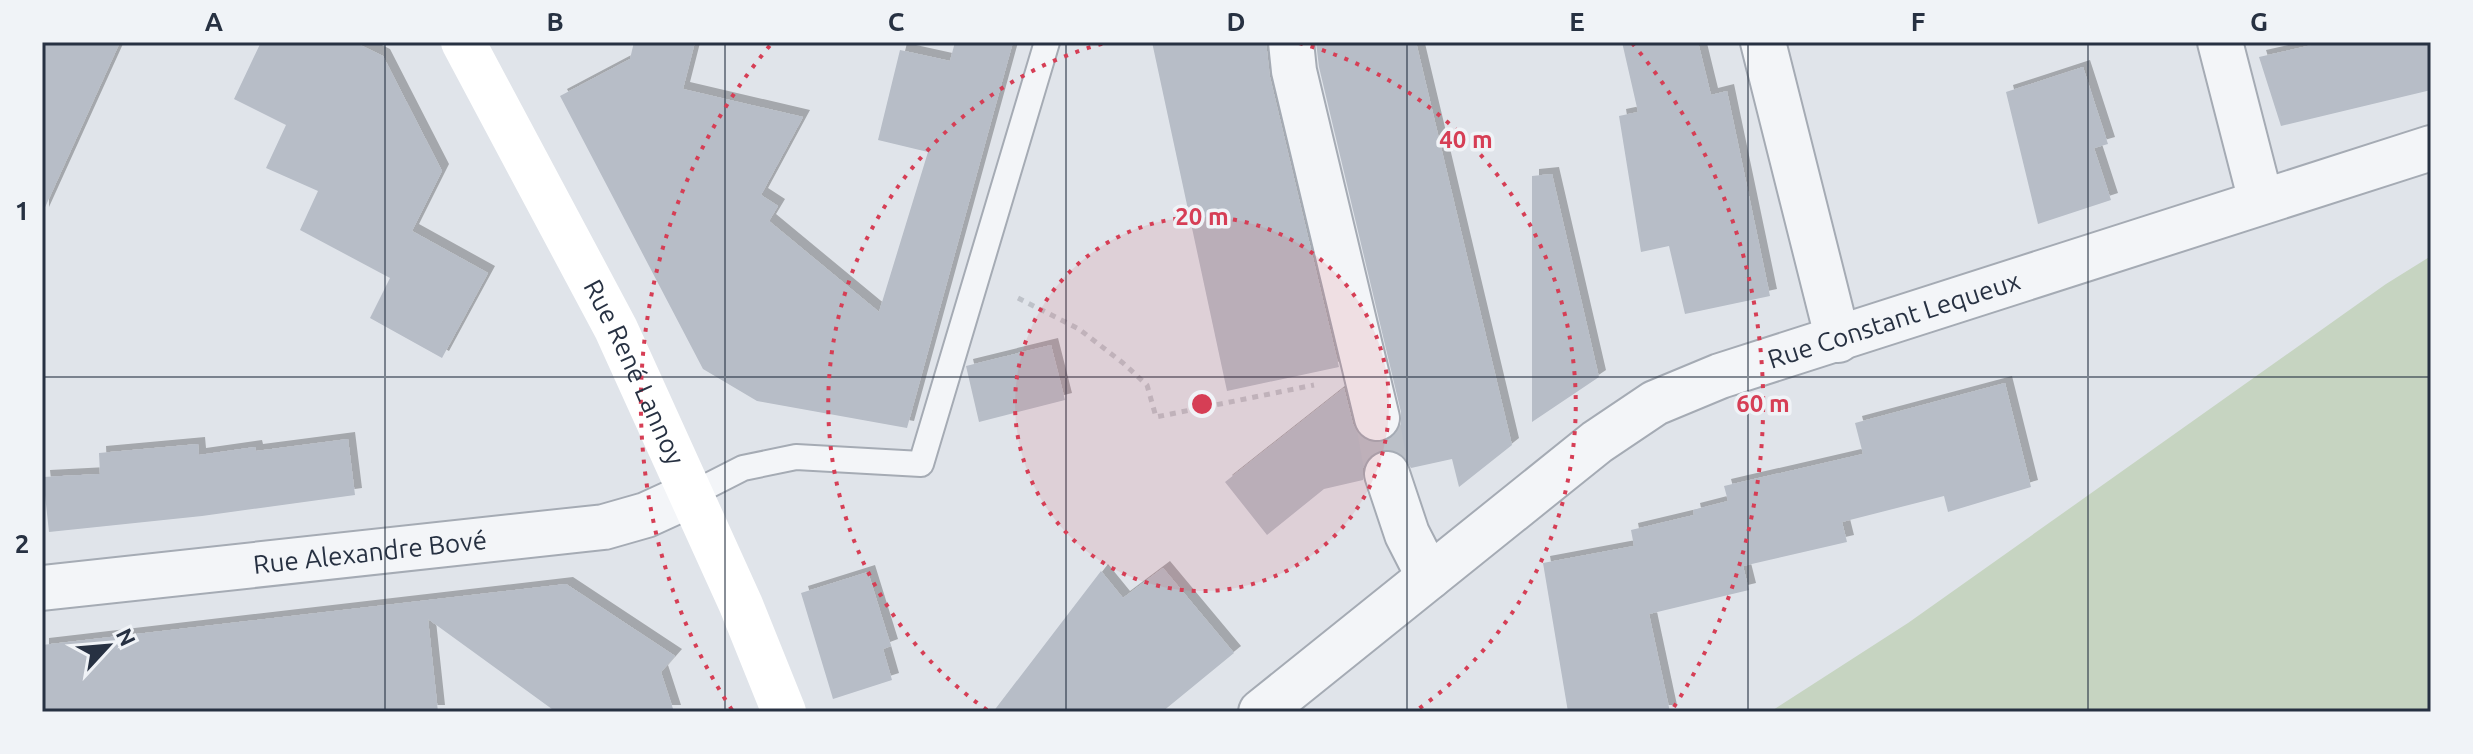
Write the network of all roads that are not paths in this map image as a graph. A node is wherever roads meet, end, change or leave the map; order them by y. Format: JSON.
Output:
{"nodes":[{"id":1,"x":463,"y":42,"type":"edge"},
{"id":2,"x":1047,"y":42,"type":"edge"},
{"id":3,"x":1291,"y":42,"type":"edge"},
{"id":4,"x":1763,"y":42,"type":"edge"},
{"id":5,"x":2220,"y":42,"type":"edge"},
{"id":6,"x":2431,"y":148,"type":"edge"},
{"id":7,"x":2261,"y":201,"type":"junction"},
{"id":8,"x":1838,"y":340,"type":"junction"},
{"id":9,"x":1377,"y":418,"type":"tunnel mouth"},
{"id":10,"x":1387,"y":474,"type":"tunnel mouth"},
{"id":11,"x":692,"y":494,"type":"junction"},
{"id":12,"x":1429,"y":577,"type":"junction"},
{"id":13,"x":42,"y":588,"type":"edge"},
{"id":14,"x":784,"y":712,"type":"edge"},
{"id":15,"x":1261,"y":712,"type":"edge"}],
"edges":[{"from":1,"to":11,"type":"street","name":"Rue René Lannoy"},
{"from":2,"to":11,"type":"lane"},
{"from":3,"to":9,"type":"street"},
{"from":4,"to":8,"type":"street"},
{"from":5,"to":7,"type":"street"},
{"from":6,"to":7,"type":"street","name":"Rue Constant Lequeux"},
{"from":7,"to":8,"type":"street","name":"Rue Constant Lequeux"},
{"from":8,"to":12,"type":"street","name":"Rue Constant Lequeux"},
{"from":10,"to":12,"type":"street"},
{"from":11,"to":13,"type":"street","name":"Rue Alexandre Bové"},
{"from":11,"to":14,"type":"street","name":"Rue René Lannoy"},
{"from":12,"to":15,"type":"street","name":"Rue Constant Lequeux"}]}
